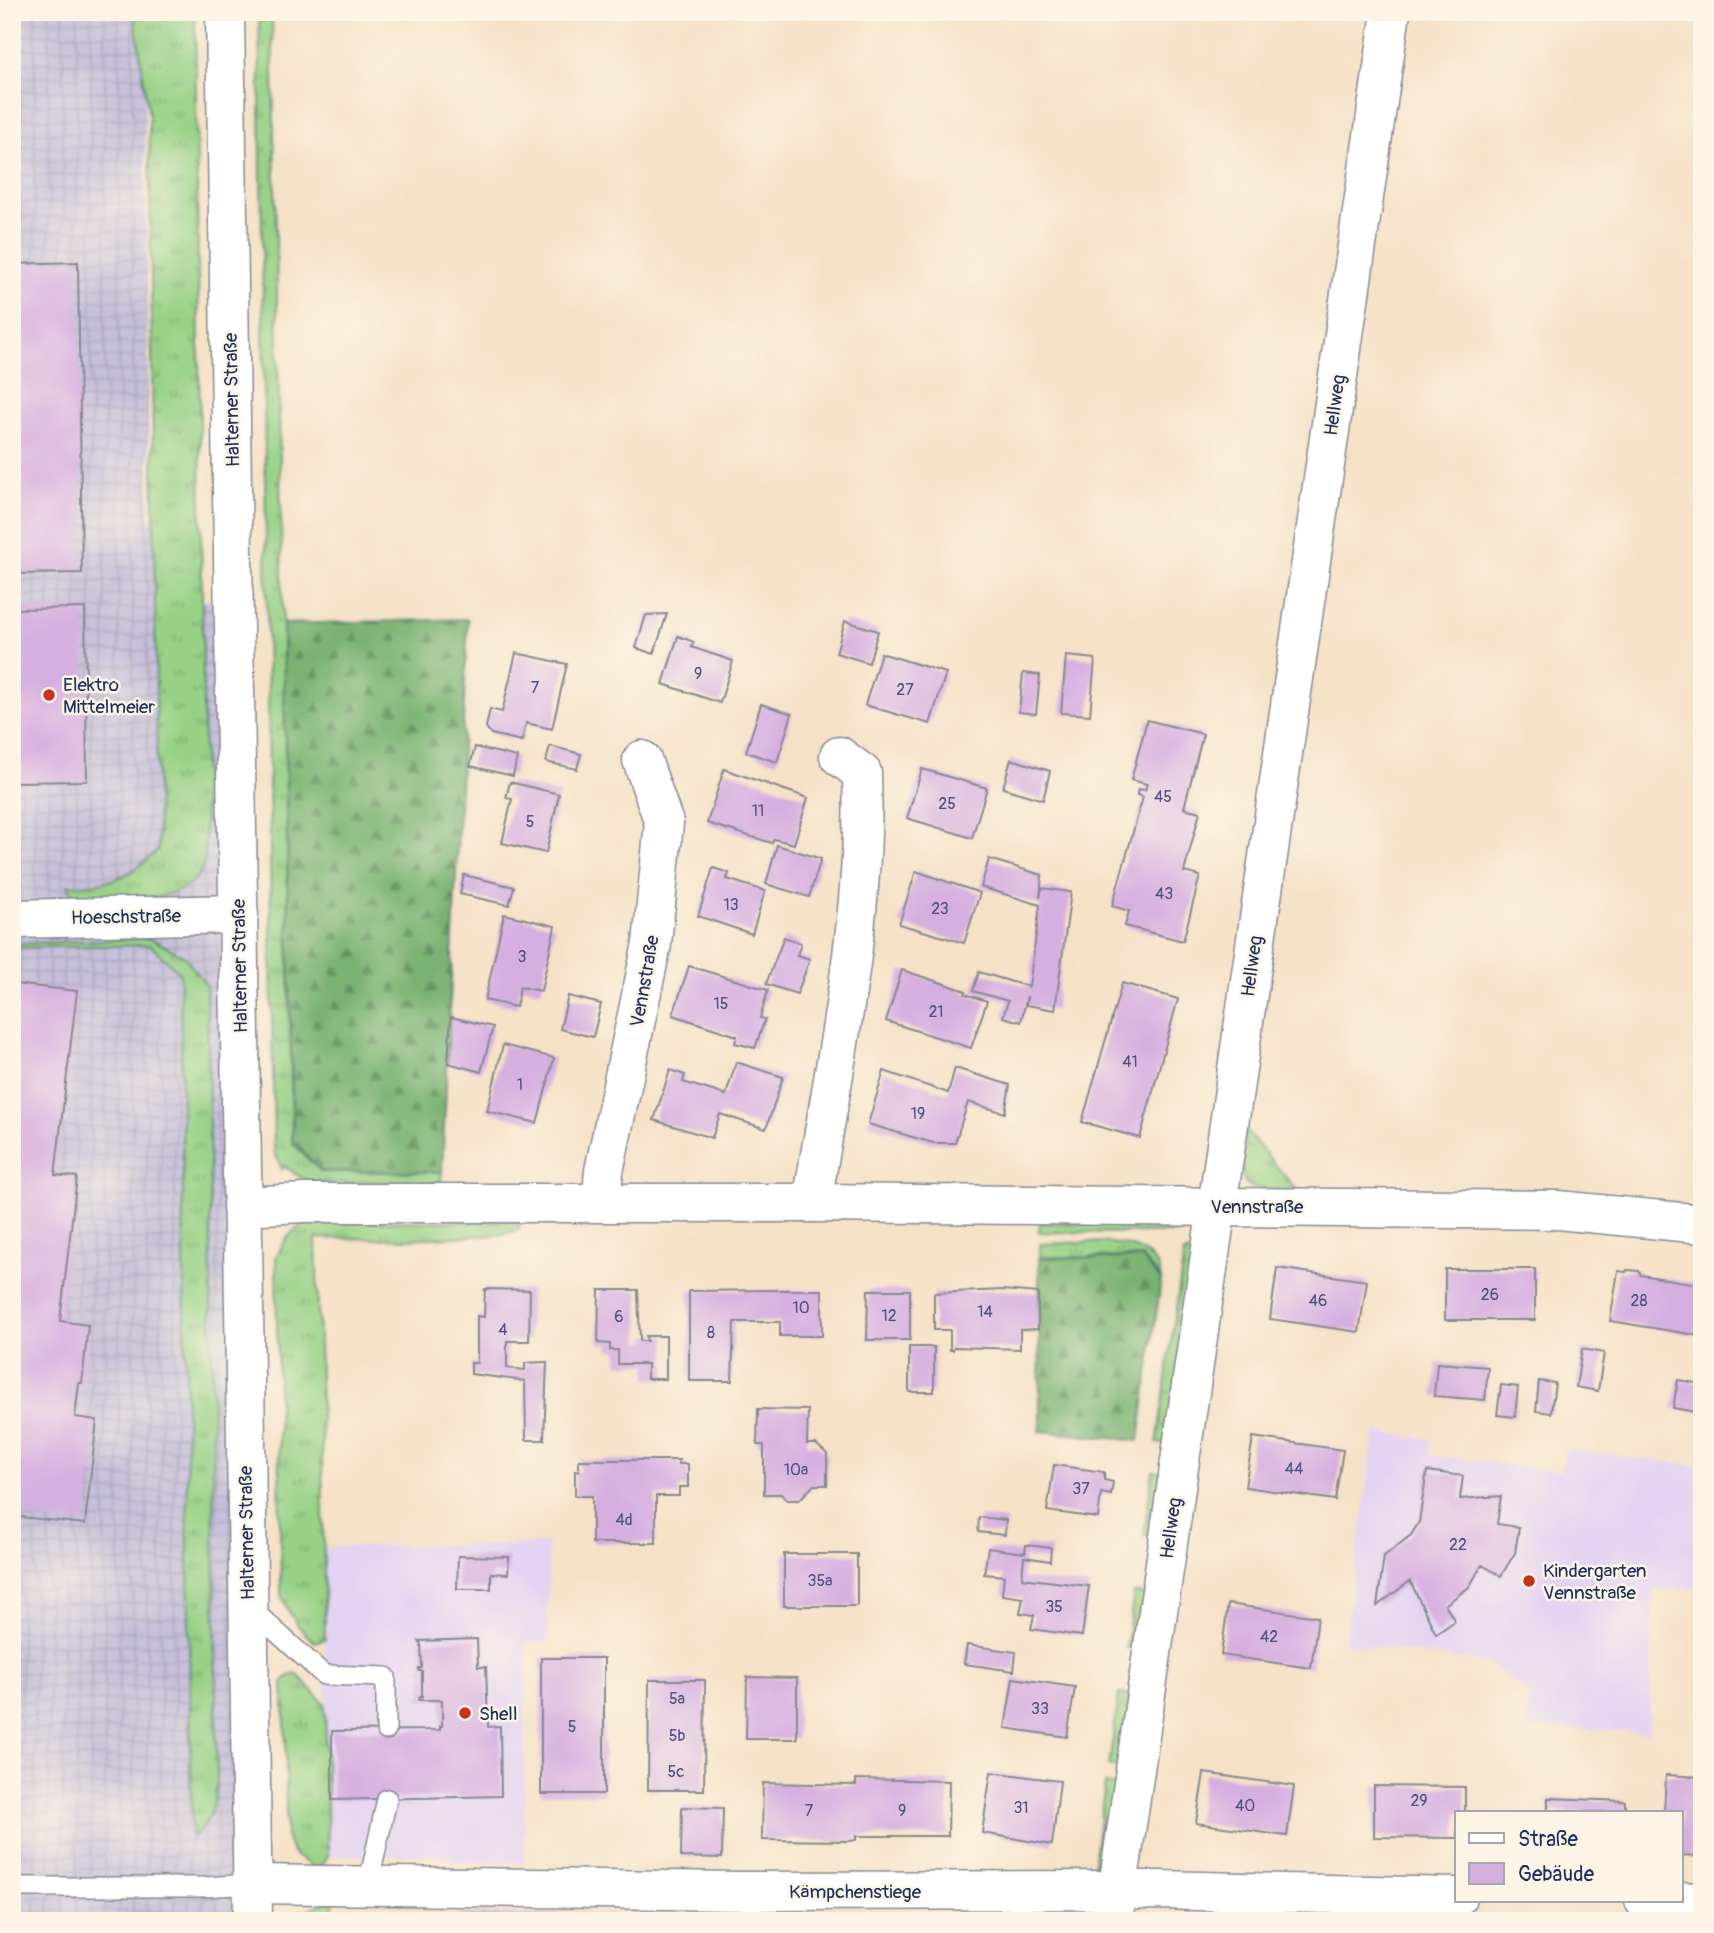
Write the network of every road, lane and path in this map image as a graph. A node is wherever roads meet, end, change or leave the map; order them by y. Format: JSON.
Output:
{"nodes":[{"id":1,"x":225,"y":12,"type":"edge"},
{"id":2,"x":1391,"y":12,"type":"edge"},
{"id":3,"x":839,"y":756,"type":"dead end"},
{"id":4,"x":642,"y":760,"type":"dead end"},
{"id":5,"x":239,"y":914,"type":"junction"},
{"id":6,"x":12,"y":919,"type":"edge"},
{"id":7,"x":601,"y":1203,"type":"junction"},
{"id":8,"x":812,"y":1203,"type":"junction"},
{"id":9,"x":242,"y":1206,"type":"junction"},
{"id":10,"x":1216,"y":1206,"type":"junction"},
{"id":11,"x":1702,"y":1224,"type":"edge"},
{"id":12,"x":247,"y":1606,"type":"junction"},
{"id":13,"x":386,"y":1730,"type":"dead end"},
{"id":14,"x":387,"y":1799,"type":"dead end"},
{"id":15,"x":369,"y":1886,"type":"junction"},
{"id":16,"x":12,"y":1887,"type":"edge"},
{"id":17,"x":1455,"y":1897,"type":"edge"},
{"id":18,"x":1682,"y":1901,"type":"edge"},
{"id":19,"x":253,"y":1902,"type":"edge"},
{"id":20,"x":1702,"y":1902,"type":"edge"},
{"id":21,"x":1115,"y":1906,"type":"edge"}],
"edges":[{"from":1,"to":5,"type":"street","name":"Halterner Straße"},
{"from":2,"to":10,"type":"street","name":"Hellweg"},
{"from":3,"to":8,"type":"street"},
{"from":4,"to":7,"type":"street","name":"Vennstraße"},
{"from":5,"to":6,"type":"street","name":"Hoeschstraße"},
{"from":5,"to":9,"type":"street","name":"Halterner Straße"},
{"from":7,"to":8,"type":"street","name":"Vennstraße"},
{"from":7,"to":9,"type":"street","name":"Vennstraße"},
{"from":8,"to":10,"type":"street","name":"Vennstraße"},
{"from":9,"to":12,"type":"street","name":"Halterner Straße"},
{"from":10,"to":11,"type":"street","name":"Vennstraße"},
{"from":10,"to":21,"type":"street","name":"Hellweg"},
{"from":12,"to":13,"type":"lane"},
{"from":12,"to":19,"type":"street","name":"Halterner Straße"},
{"from":14,"to":15,"type":"lane"},
{"from":15,"to":19,"type":"street","name":"Kämpchenstiege"},
{"from":15,"to":21,"type":"street","name":"Kämpchenstiege"},
{"from":16,"to":19,"type":"lane"},
{"from":17,"to":21,"type":"street","name":"Kämpchenstiege"},
{"from":18,"to":20,"type":"street"}]}
